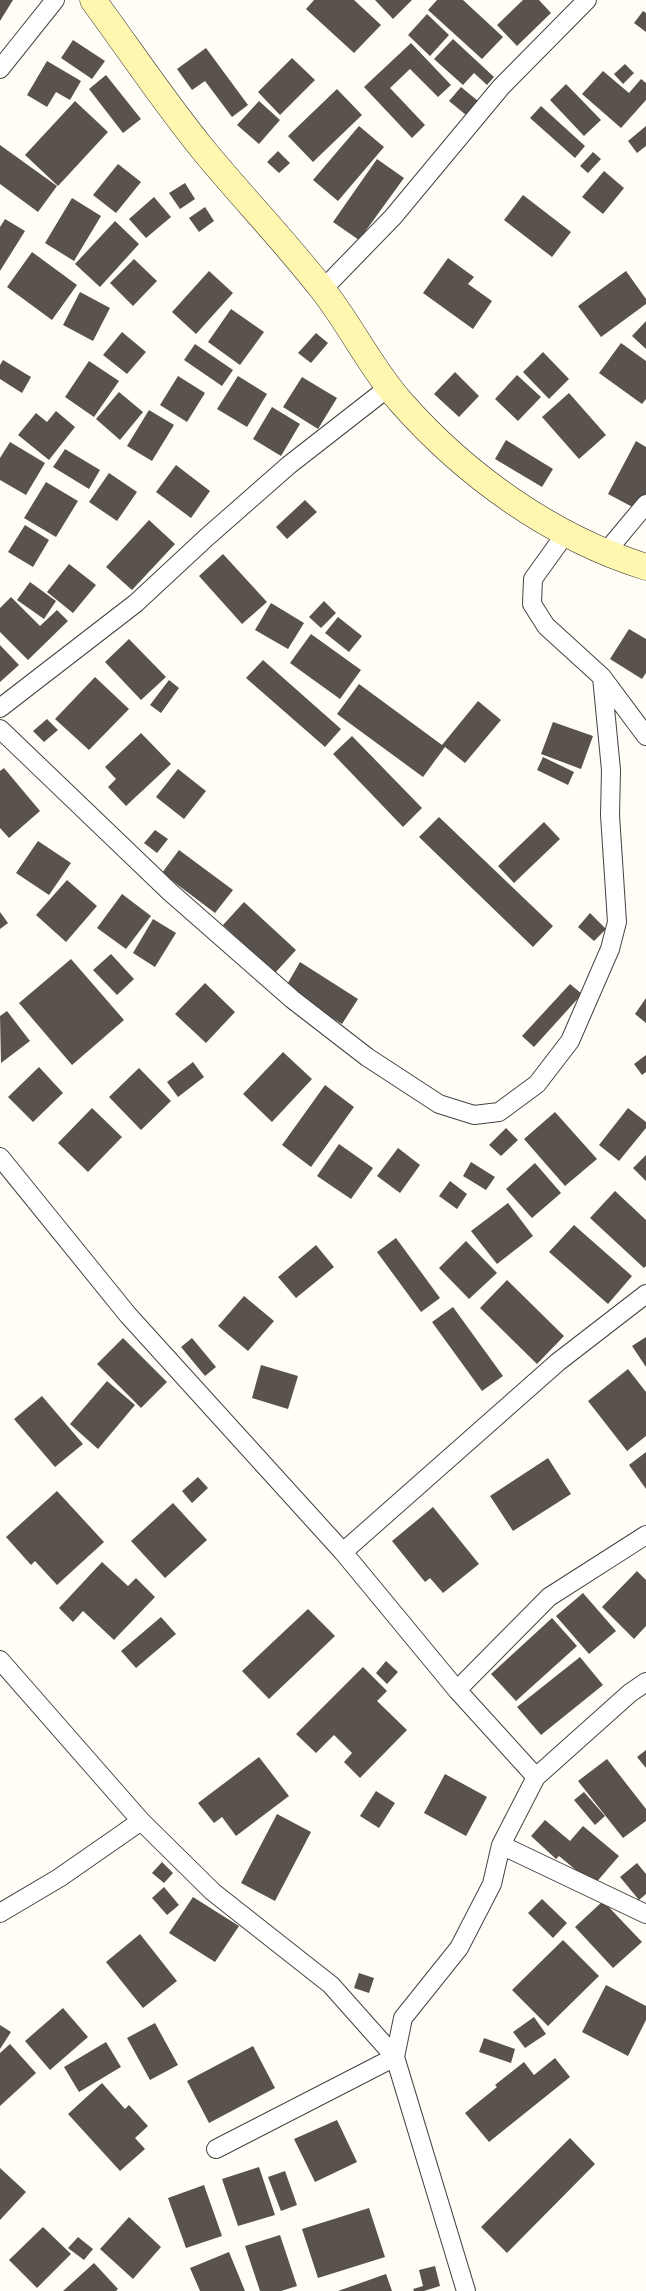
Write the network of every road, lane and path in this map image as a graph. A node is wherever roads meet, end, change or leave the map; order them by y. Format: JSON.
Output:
{"nodes":[{"id":1,"x":55,"y":0,"type":"edge"},
{"id":2,"x":93,"y":0,"type":"edge"},
{"id":3,"x":586,"y":0,"type":"edge"},
{"id":4,"x":0,"y":69,"type":"edge"},
{"id":5,"x":323,"y":289,"type":"junction"},
{"id":6,"x":389,"y":387,"type":"junction"},
{"id":7,"x":646,"y":504,"type":"edge"},
{"id":8,"x":566,"y":534,"type":"junction"},
{"id":9,"x":606,"y":552,"type":"junction"},
{"id":10,"x":646,"y":567,"type":"edge"},
{"id":11,"x":602,"y":677,"type":"junction"},
{"id":12,"x":0,"y":708,"type":"edge"},
{"id":13,"x":0,"y":729,"type":"edge"},
{"id":14,"x":646,"y":736,"type":"edge"},
{"id":15,"x":0,"y":1157,"type":"edge"},
{"id":16,"x":646,"y":1294,"type":"edge"},
{"id":17,"x":646,"y":1535,"type":"edge"},
{"id":18,"x":343,"y":1551,"type":"junction"},
{"id":19,"x":0,"y":1660,"type":"edge"},
{"id":20,"x":646,"y":1682,"type":"edge"},
{"id":21,"x":457,"y":1690,"type":"junction"},
{"id":22,"x":536,"y":1777,"type":"junction"},
{"id":23,"x":141,"y":1821,"type":"junction"},
{"id":24,"x":501,"y":1845,"type":"junction"},
{"id":25,"x":0,"y":1913,"type":"edge"},
{"id":26,"x":646,"y":1914,"type":"edge"},
{"id":27,"x":395,"y":2056,"type":"junction"},
{"id":28,"x":216,"y":2149,"type":"dead end"},
{"id":29,"x":466,"y":2291,"type":"edge"}],
"edges":[{"from":1,"to":4,"type":"street"},
{"from":2,"to":5,"type":"street"},
{"from":3,"to":5,"type":"street"},
{"from":5,"to":6,"type":"street"},
{"from":6,"to":8,"type":"street"},
{"from":6,"to":12,"type":"street"},
{"from":7,"to":9,"type":"street"},
{"from":8,"to":9,"type":"street"},
{"from":8,"to":11,"type":"street"},
{"from":9,"to":10,"type":"street"},
{"from":11,"to":13,"type":"street"},
{"from":11,"to":14,"type":"street"},
{"from":15,"to":18,"type":"street"},
{"from":16,"to":18,"type":"street"},
{"from":17,"to":21,"type":"street"},
{"from":18,"to":21,"type":"street"},
{"from":19,"to":23,"type":"street"},
{"from":20,"to":22,"type":"street"},
{"from":21,"to":22,"type":"street"},
{"from":22,"to":24,"type":"street"},
{"from":23,"to":25,"type":"street"},
{"from":23,"to":27,"type":"street"},
{"from":24,"to":26,"type":"street"},
{"from":24,"to":27,"type":"street"},
{"from":27,"to":28,"type":"street"},
{"from":27,"to":29,"type":"street"}]}
